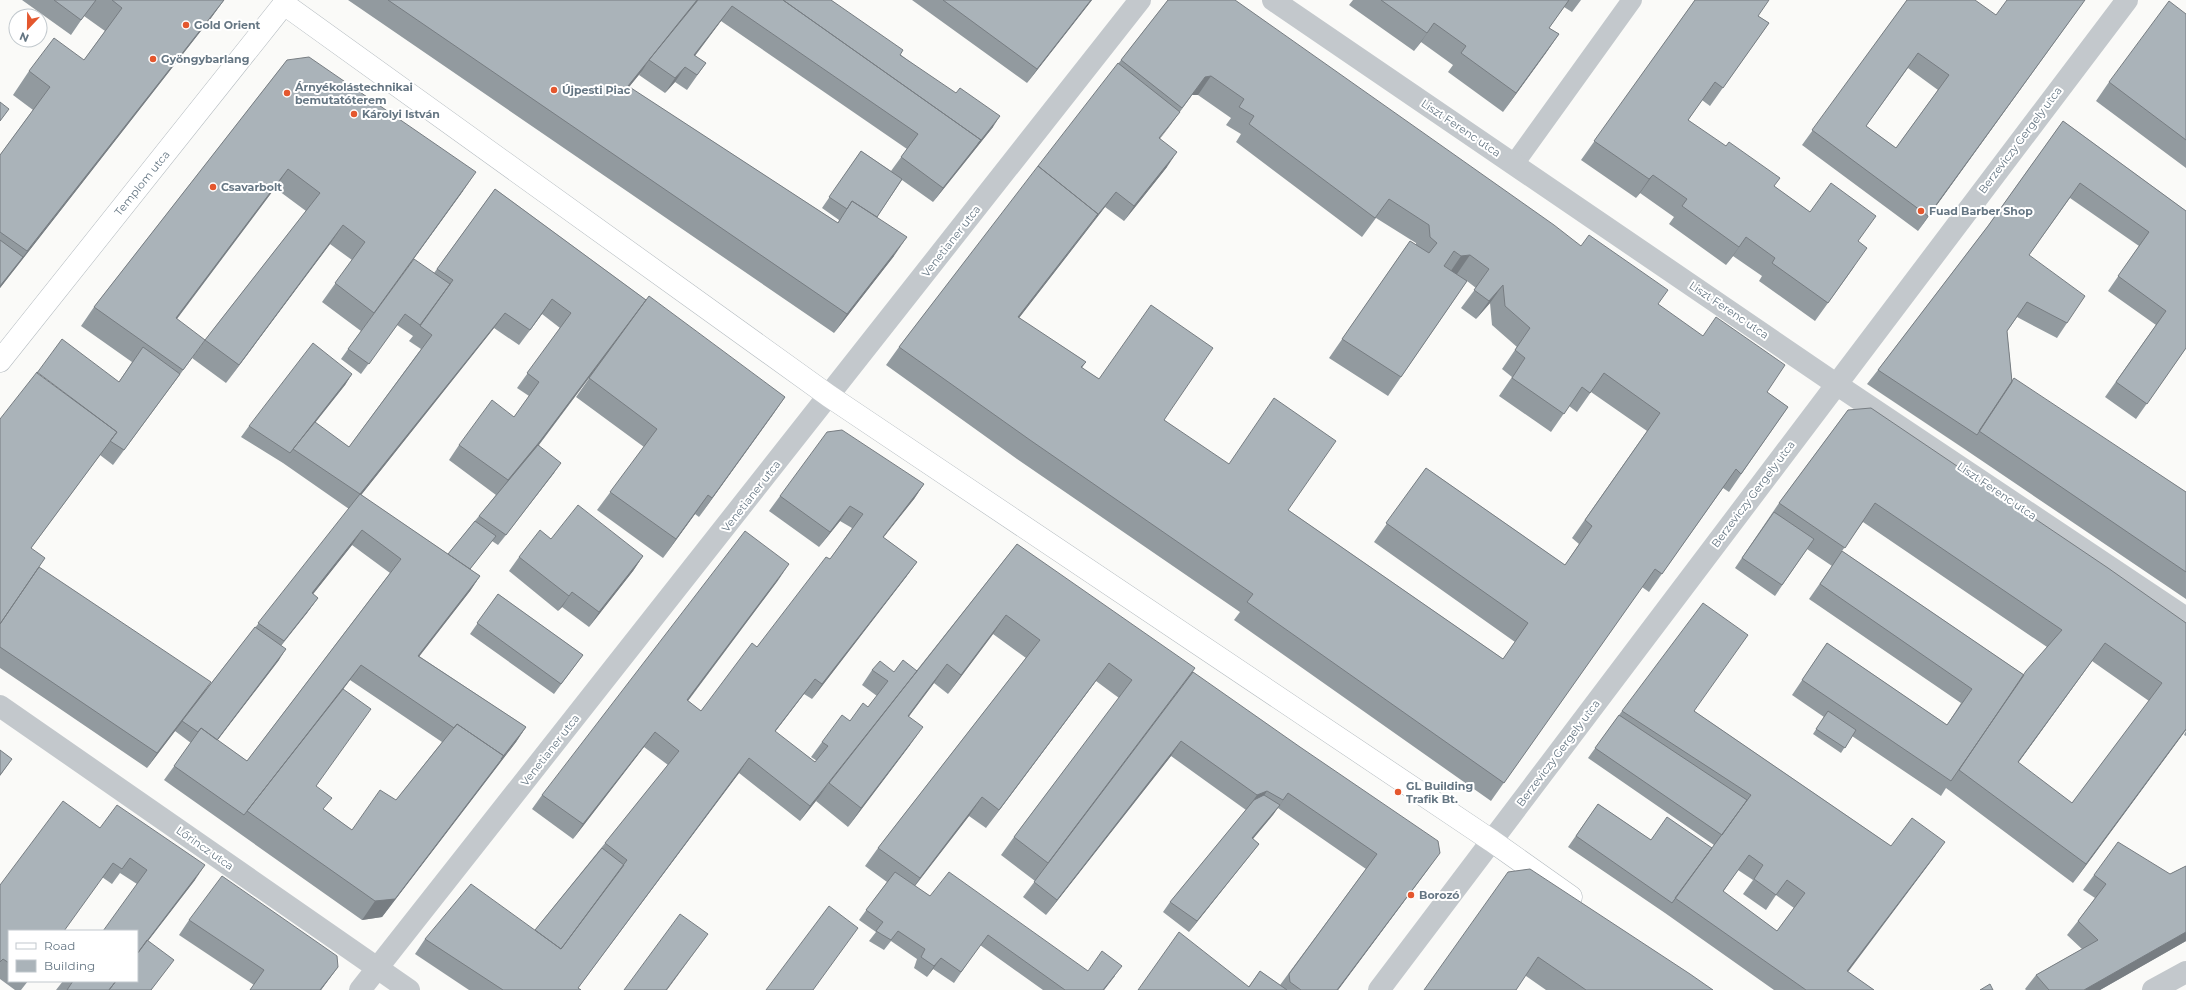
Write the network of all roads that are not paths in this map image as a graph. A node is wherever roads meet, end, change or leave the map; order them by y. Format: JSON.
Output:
{"nodes":[{"id":1,"x":1140,"y":0,"type":"edge"},
{"id":2,"x":1273,"y":0,"type":"edge"},
{"id":3,"x":1632,"y":0,"type":"edge"},
{"id":4,"x":2127,"y":0,"type":"edge"},
{"id":5,"x":280,"y":2,"type":"edge"},
{"id":6,"x":1514,"y":164,"type":"junction"},
{"id":7,"x":0,"y":361,"type":"edge"},
{"id":8,"x":1836,"y":384,"type":"junction"},
{"id":9,"x":829,"y":396,"type":"junction"},
{"id":10,"x":2186,"y":618,"type":"edge"},
{"id":11,"x":0,"y":706,"type":"edge"},
{"id":12,"x":1492,"y":841,"type":"junction"},
{"id":13,"x":1588,"y":909,"type":"edge"},
{"id":14,"x":377,"y":968,"type":"junction"},
{"id":15,"x":2186,"y":972,"type":"edge"},
{"id":16,"x":360,"y":990,"type":"edge"},
{"id":17,"x":409,"y":990,"type":"edge"},
{"id":18,"x":1379,"y":990,"type":"edge"},
{"id":19,"x":2153,"y":990,"type":"edge"}],
"edges":[{"from":1,"to":9,"type":"street","name":"Venetianer utca"},
{"from":2,"to":6,"type":"street","name":"Liszt Ferenc utca"},
{"from":3,"to":6,"type":"lane"},
{"from":4,"to":8,"type":"street","name":"Berzeviczy Gergely utca"},
{"from":5,"to":7,"type":"street","name":"Templom utca"},
{"from":5,"to":9,"type":"street"},
{"from":6,"to":8,"type":"street","name":"Liszt Ferenc utca"},
{"from":8,"to":10,"type":"street","name":"Liszt Ferenc utca"},
{"from":8,"to":12,"type":"street","name":"Berzeviczy Gergely utca"},
{"from":9,"to":12,"type":"street"},
{"from":9,"to":14,"type":"street","name":"Venetianer utca"},
{"from":11,"to":14,"type":"street","name":"Lőrincz utca"},
{"from":12,"to":13,"type":"street"},
{"from":12,"to":18,"type":"street","name":"Berzeviczy Gergely utca"},
{"from":14,"to":16,"type":"street","name":"Venetianer utca"},
{"from":14,"to":17,"type":"street","name":"Lőrincz utca"},
{"from":15,"to":19,"type":"street"}]}
